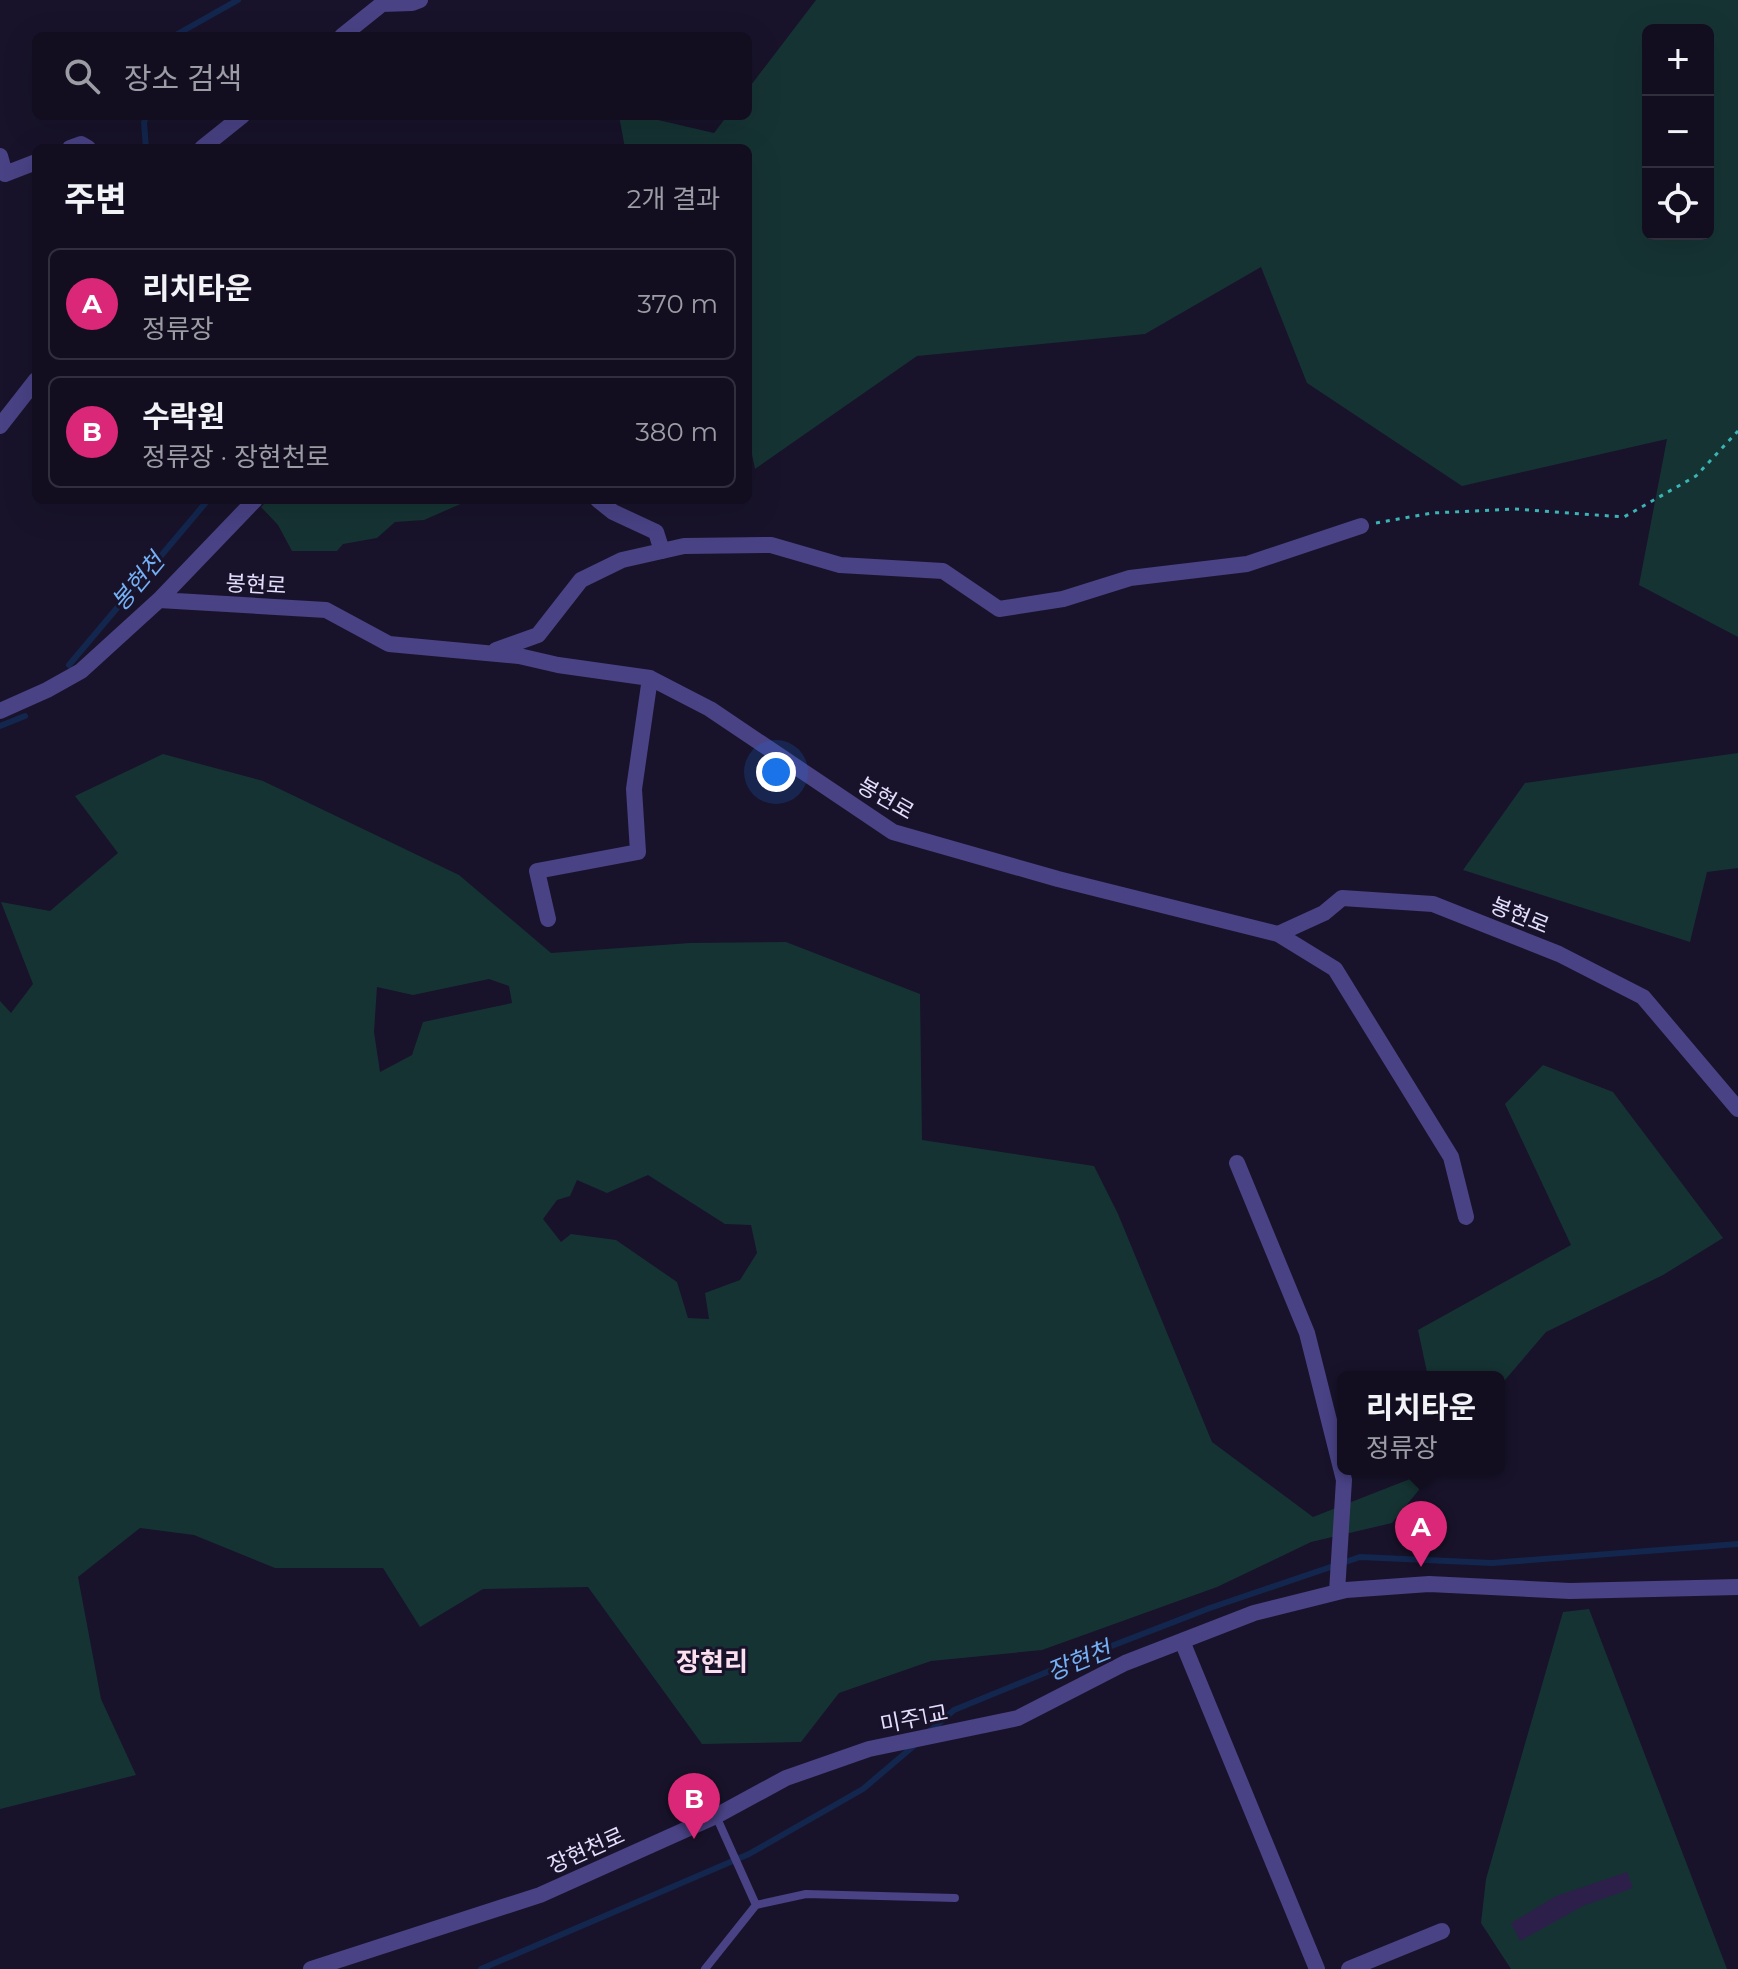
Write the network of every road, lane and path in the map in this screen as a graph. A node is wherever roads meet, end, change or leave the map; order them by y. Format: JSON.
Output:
{"nodes":[{"id":1,"x":420,"y":0,"type":"edge"},
{"id":2,"x":384,"y":2,"type":"edge"},
{"id":3,"x":347,"y":32,"type":"edge"},
{"id":4,"x":237,"y":120,"type":"edge"},
{"id":5,"x":207,"y":144,"type":"edge"},
{"id":6,"x":0,"y":156,"type":"edge"},
{"id":7,"x":32,"y":164,"type":"edge"},
{"id":8,"x":2,"y":175,"type":"edge"},
{"id":9,"x":32,"y":385,"type":"edge"},
{"id":10,"x":0,"y":426,"type":"edge"},
{"id":11,"x":1738,"y":431,"type":"edge"},
{"id":12,"x":251,"y":504,"type":"edge"},
{"id":13,"x":603,"y":504,"type":"edge"},
{"id":14,"x":1361,"y":526,"type":"joint"},
{"id":15,"x":662,"y":551,"type":"junction"},
{"id":16,"x":159,"y":600,"type":"junction"},
{"id":17,"x":486,"y":654,"type":"junction"},
{"id":18,"x":650,"y":678,"type":"junction"},
{"id":19,"x":0,"y":711,"type":"edge"},
{"id":20,"x":548,"y":919,"type":"dead end"},
{"id":21,"x":1278,"y":934,"type":"junction"},
{"id":22,"x":1738,"y":1109,"type":"edge"},
{"id":23,"x":1237,"y":1163,"type":"dead end"},
{"id":24,"x":1466,"y":1217,"type":"dead end"},
{"id":25,"x":1337,"y":1452,"type":"edge"},
{"id":26,"x":1343,"y":1475,"type":"edge"},
{"id":27,"x":1337,"y":1585,"type":"junction"},
{"id":28,"x":1738,"y":1587,"type":"edge"},
{"id":29,"x":1182,"y":1641,"type":"junction"},
{"id":30,"x":869,"y":1749,"type":"joint"},
{"id":31,"x":716,"y":1816,"type":"junction"},
{"id":32,"x":955,"y":1898,"type":"dead end"},
{"id":33,"x":756,"y":1905,"type":"junction"},
{"id":34,"x":1442,"y":1931,"type":"dead end"},
{"id":35,"x":311,"y":1969,"type":"edge"},
{"id":36,"x":705,"y":1969,"type":"edge"},
{"id":37,"x":1317,"y":1969,"type":"edge"},
{"id":38,"x":1349,"y":1969,"type":"edge"}],
"edges":[{"from":1,"to":2,"type":"street"},
{"from":2,"to":3,"type":"street"},
{"from":4,"to":5,"type":"street"},
{"from":6,"to":8,"type":"street"},
{"from":7,"to":8,"type":"street"},
{"from":9,"to":10,"type":"street"},
{"from":11,"to":14,"type":"path"},
{"from":12,"to":16,"type":"street"},
{"from":13,"to":15,"type":"street"},
{"from":14,"to":15,"type":"street"},
{"from":15,"to":17,"type":"street"},
{"from":16,"to":17,"type":"street","name":"봉현로"},
{"from":16,"to":19,"type":"street"},
{"from":17,"to":18,"type":"street","name":"봉현로"},
{"from":18,"to":20,"type":"street"},
{"from":18,"to":21,"type":"street","name":"봉현로"},
{"from":21,"to":22,"type":"street","name":"봉현로"},
{"from":21,"to":24,"type":"street"},
{"from":23,"to":25,"type":"street"},
{"from":26,"to":27,"type":"street"},
{"from":27,"to":28,"type":"street","name":"미주1교"},
{"from":27,"to":29,"type":"street","name":"미주1교"},
{"from":29,"to":30,"type":"street","name":"미주1교"},
{"from":29,"to":37,"type":"street"},
{"from":30,"to":31,"type":"street","name":"장현천로"},
{"from":31,"to":33,"type":"lane"},
{"from":31,"to":35,"type":"street","name":"장현천로"},
{"from":32,"to":33,"type":"lane"},
{"from":33,"to":36,"type":"lane"},
{"from":34,"to":38,"type":"street"}]}
